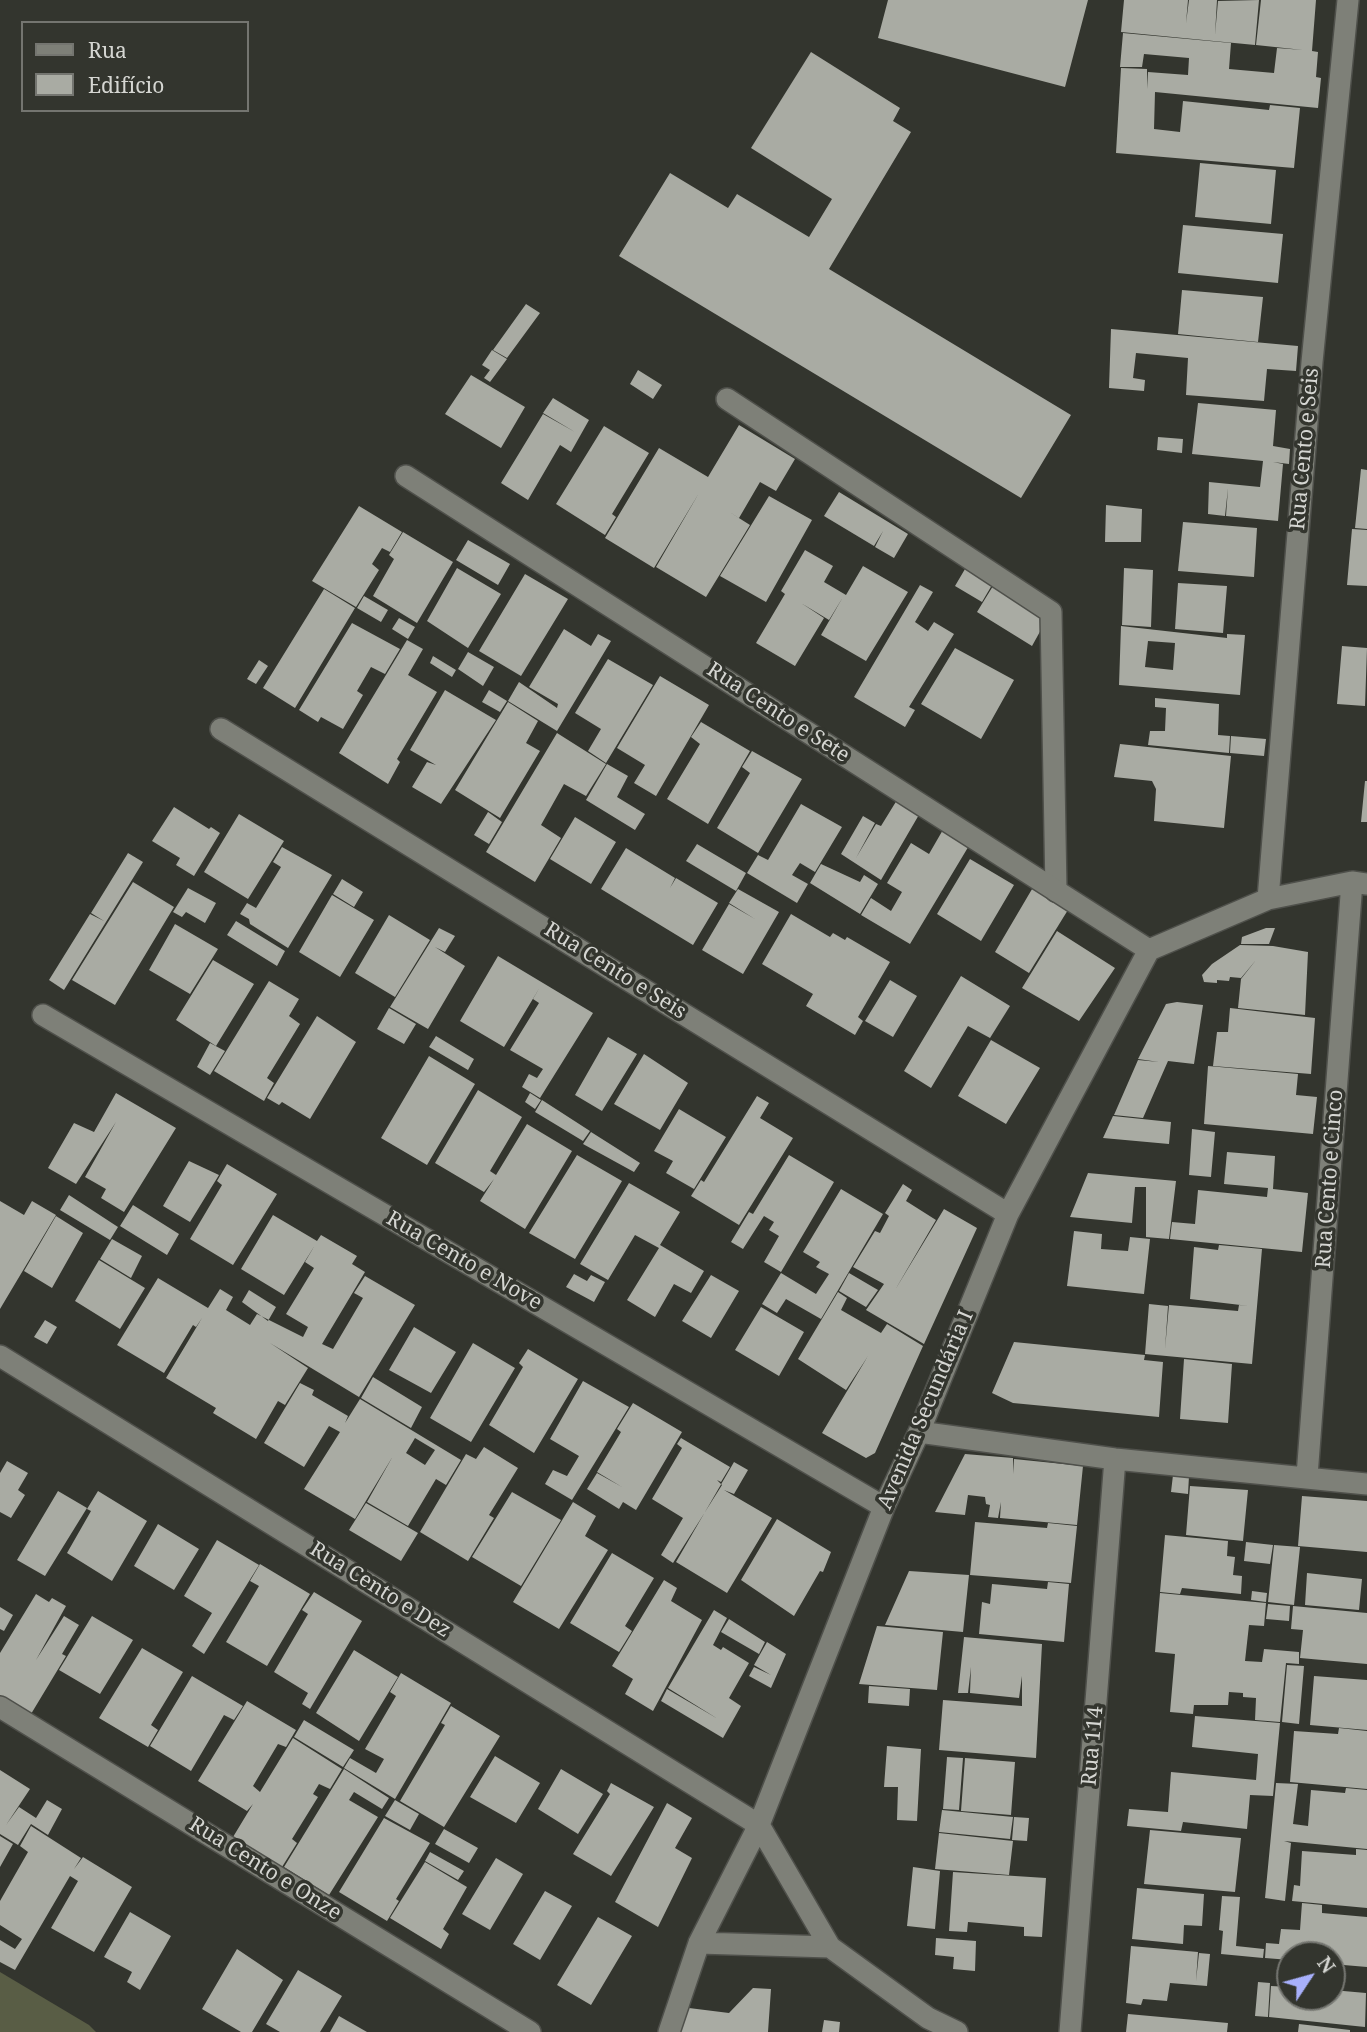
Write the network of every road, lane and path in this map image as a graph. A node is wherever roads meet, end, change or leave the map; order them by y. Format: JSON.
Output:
{"nodes":[{"id":1,"x":1348,"y":0,"type":"edge"},
{"id":2,"x":727,"y":399,"type":"dead end"},
{"id":3,"x":406,"y":476,"type":"dead end"},
{"id":4,"x":222,"y":729,"type":"dead end"},
{"id":5,"x":1359,"y":883,"type":"edge"},
{"id":6,"x":1056,"y":891,"type":"junction"},
{"id":7,"x":1268,"y":899,"type":"junction"},
{"id":8,"x":1149,"y":950,"type":"junction"},
{"id":9,"x":43,"y":1015,"type":"dead end"},
{"id":10,"x":1008,"y":1214,"type":"junction"},
{"id":11,"x":0,"y":1356,"type":"edge"},
{"id":12,"x":919,"y":1432,"type":"junction"},
{"id":13,"x":1115,"y":1459,"type":"junction"},
{"id":14,"x":1307,"y":1476,"type":"junction"},
{"id":15,"x":1367,"y":1484,"type":"edge"},
{"id":16,"x":884,"y":1507,"type":"junction"},
{"id":17,"x":0,"y":1707,"type":"edge"},
{"id":18,"x":759,"y":1825,"type":"junction"},
{"id":19,"x":699,"y":1943,"type":"junction"},
{"id":20,"x":830,"y":1947,"type":"junction"},
{"id":21,"x":928,"y":2025,"type":"edge"},
{"id":22,"x":530,"y":2032,"type":"edge"},
{"id":23,"x":669,"y":2032,"type":"edge"},
{"id":24,"x":957,"y":2032,"type":"edge"},
{"id":25,"x":1070,"y":2032,"type":"edge"}],
"edges":[{"from":1,"to":7,"type":"street","name":"Rua Cento e Seis"},
{"from":2,"to":6,"type":"street"},
{"from":3,"to":6,"type":"street","name":"Rua Cento e Sete"},
{"from":4,"to":10,"type":"street","name":"Rua Cento e Seis"},
{"from":5,"to":7,"type":"street"},
{"from":5,"to":14,"type":"street","name":"Rua Cento e Cinco"},
{"from":6,"to":8,"type":"street","name":"Rua Cento e Sete"},
{"from":7,"to":8,"type":"street"},
{"from":8,"to":10,"type":"street","name":"Avenida Secundária I"},
{"from":9,"to":16,"type":"street","name":"Rua Cento e Nove"},
{"from":10,"to":12,"type":"street","name":"Avenida Secundária I"},
{"from":11,"to":18,"type":"street","name":"Rua Cento e Dez"},
{"from":12,"to":13,"type":"street"},
{"from":12,"to":16,"type":"street","name":"Avenida Secundária I"},
{"from":13,"to":14,"type":"street"},
{"from":13,"to":25,"type":"street","name":"Rua 114"},
{"from":14,"to":15,"type":"street"},
{"from":16,"to":18,"type":"street","name":"Avenida Secundária I"},
{"from":17,"to":22,"type":"street","name":"Rua Cento e Onze"},
{"from":18,"to":19,"type":"street","name":"Avenida Secundária I"},
{"from":18,"to":20,"type":"street"},
{"from":19,"to":20,"type":"street"},
{"from":19,"to":23,"type":"street","name":"Avenida Secundária I"},
{"from":20,"to":21,"type":"street"},
{"from":21,"to":24,"type":"street"}]}
